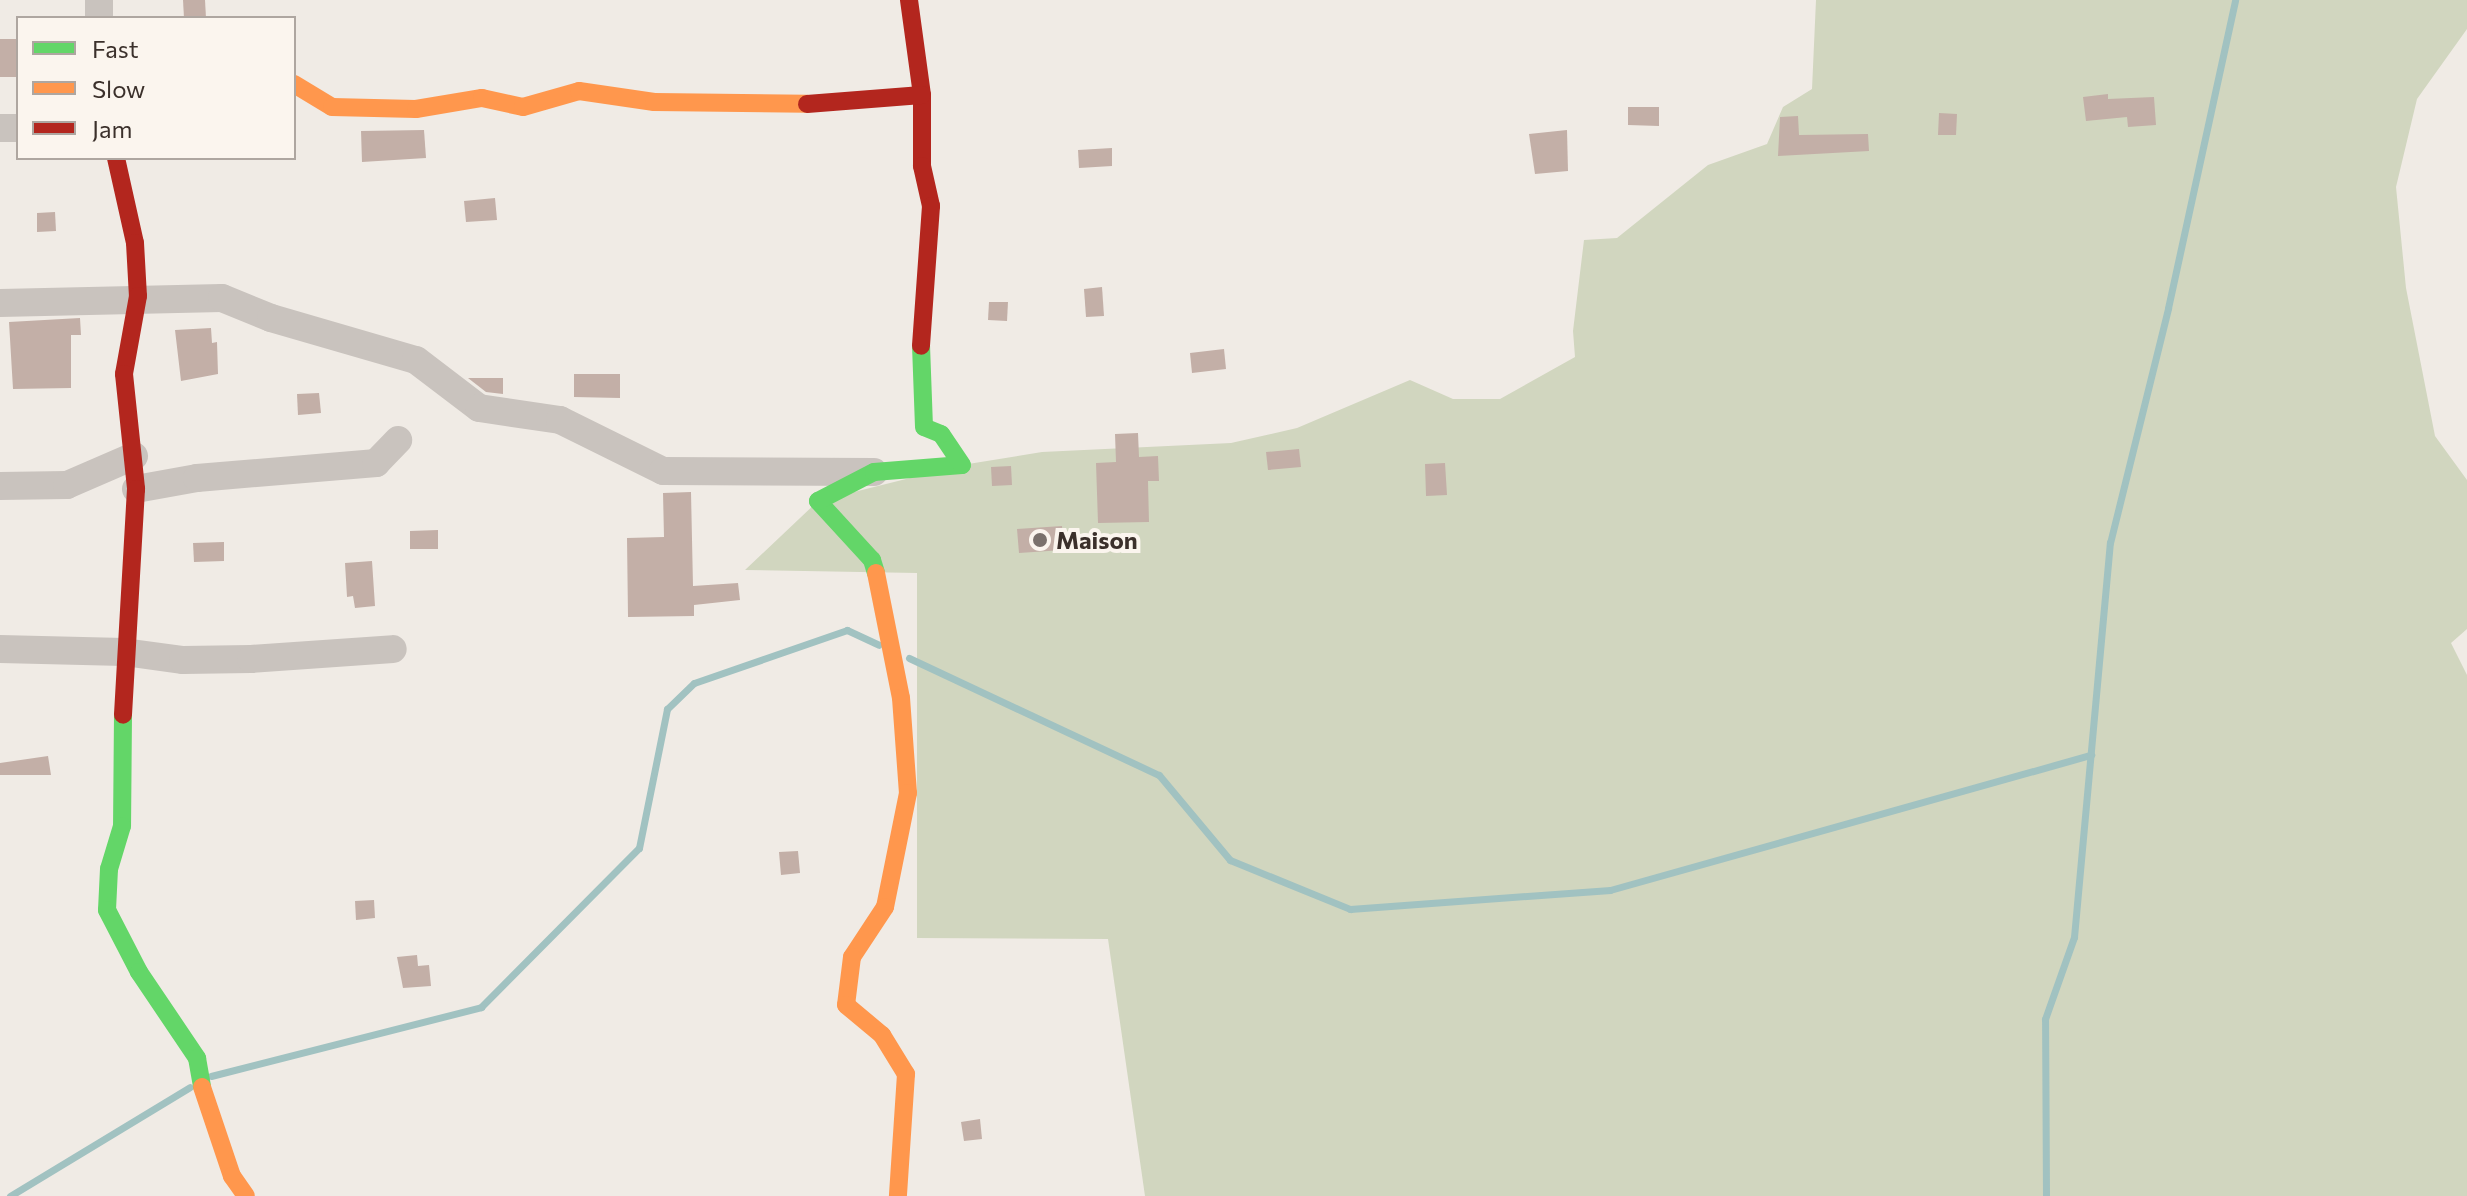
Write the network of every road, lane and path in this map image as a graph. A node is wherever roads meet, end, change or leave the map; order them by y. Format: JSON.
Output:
{"nodes":[{"id":1,"x":909,"y":0,"type":"edge"},
{"id":2,"x":296,"y":85,"type":"edge"},
{"id":3,"x":922,"y":95,"type":"junction"},
{"id":4,"x":116,"y":160,"type":"edge"},
{"id":5,"x":138,"y":296,"type":"junction"},
{"id":6,"x":0,"y":303,"type":"edge"},
{"id":7,"x":398,"y":440,"type":"dead end"},
{"id":8,"x":134,"y":456,"type":"junction"},
{"id":9,"x":874,"y":472,"type":"junction"},
{"id":10,"x":0,"y":486,"type":"edge"},
{"id":11,"x":136,"y":489,"type":"junction"},
{"id":12,"x":0,"y":649,"type":"edge"},
{"id":13,"x":393,"y":649,"type":"dead end"},
{"id":14,"x":124,"y":652,"type":"junction"},
{"id":15,"x":246,"y":1196,"type":"edge"},
{"id":16,"x":898,"y":1196,"type":"edge"}],
"edges":[{"from":1,"to":3,"type":"street"},
{"from":2,"to":3,"type":"street"},
{"from":3,"to":9,"type":"street"},
{"from":4,"to":5,"type":"street"},
{"from":5,"to":6,"type":"street"},
{"from":5,"to":8,"type":"street"},
{"from":5,"to":9,"type":"street"},
{"from":7,"to":11,"type":"street"},
{"from":8,"to":10,"type":"street"},
{"from":8,"to":11,"type":"street"},
{"from":9,"to":16,"type":"street"},
{"from":11,"to":14,"type":"street"},
{"from":12,"to":14,"type":"street"},
{"from":13,"to":14,"type":"street"},
{"from":14,"to":15,"type":"street"}]}
